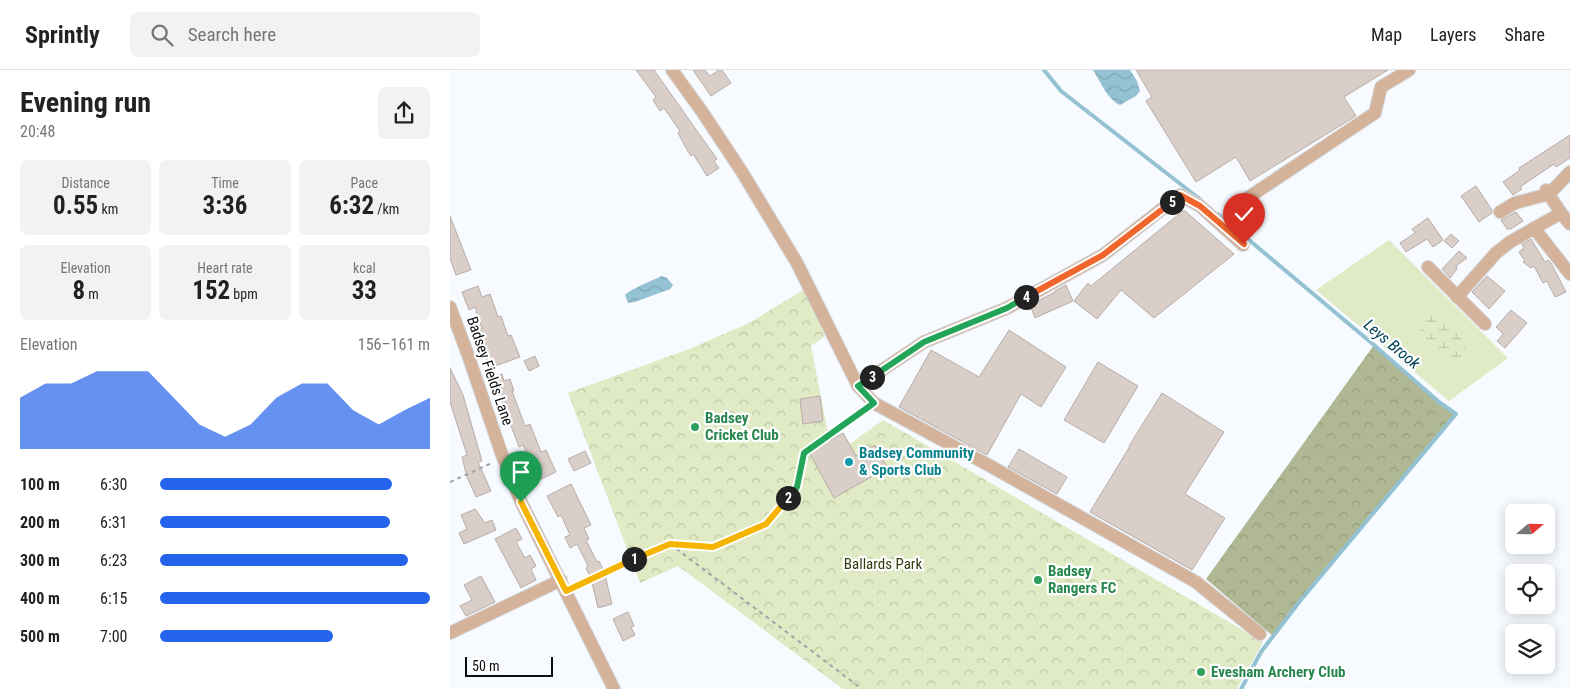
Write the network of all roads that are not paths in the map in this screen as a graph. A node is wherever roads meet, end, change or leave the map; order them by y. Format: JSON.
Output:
{"nodes":[{"id":1,"x":672,"y":70,"type":"edge"},
{"id":2,"x":1409,"y":70,"type":"edge"},
{"id":3,"x":1570,"y":172,"type":"edge"},
{"id":4,"x":1548,"y":192,"type":"junction"},
{"id":5,"x":1237,"y":205,"type":"dead end"},
{"id":6,"x":1500,"y":212,"type":"dead end"},
{"id":7,"x":1561,"y":213,"type":"junction"},
{"id":8,"x":1570,"y":224,"type":"edge"},
{"id":9,"x":1534,"y":228,"type":"junction"},
{"id":10,"x":1244,"y":244,"type":"dead end"},
{"id":11,"x":1428,"y":267,"type":"dead end"},
{"id":12,"x":1570,"y":274,"type":"edge"},
{"id":13,"x":1457,"y":297,"type":"junction"},
{"id":14,"x":451,"y":315,"type":"edge"},
{"id":15,"x":1485,"y":324,"type":"dead end"},
{"id":16,"x":858,"y":386,"type":"junction"},
{"id":17,"x":563,"y":586,"type":"junction"},
{"id":18,"x":450,"y":633,"type":"edge"},
{"id":19,"x":1260,"y":634,"type":"dead end"},
{"id":20,"x":614,"y":689,"type":"edge"}],
"edges":[{"from":1,"to":16,"type":"street"},
{"from":2,"to":5,"type":"street"},
{"from":3,"to":4,"type":"street"},
{"from":4,"to":6,"type":"street"},
{"from":4,"to":7,"type":"street"},
{"from":7,"to":8,"type":"street"},
{"from":7,"to":9,"type":"street"},
{"from":9,"to":12,"type":"street"},
{"from":9,"to":13,"type":"street"},
{"from":10,"to":16,"type":"street"},
{"from":11,"to":13,"type":"street"},
{"from":13,"to":15,"type":"street"},
{"from":14,"to":17,"type":"street","name":"Badsey Fields Lane"},
{"from":16,"to":19,"type":"street"},
{"from":17,"to":18,"type":"street"},
{"from":17,"to":20,"type":"street","name":"Badsey Fields Lane"}]}
